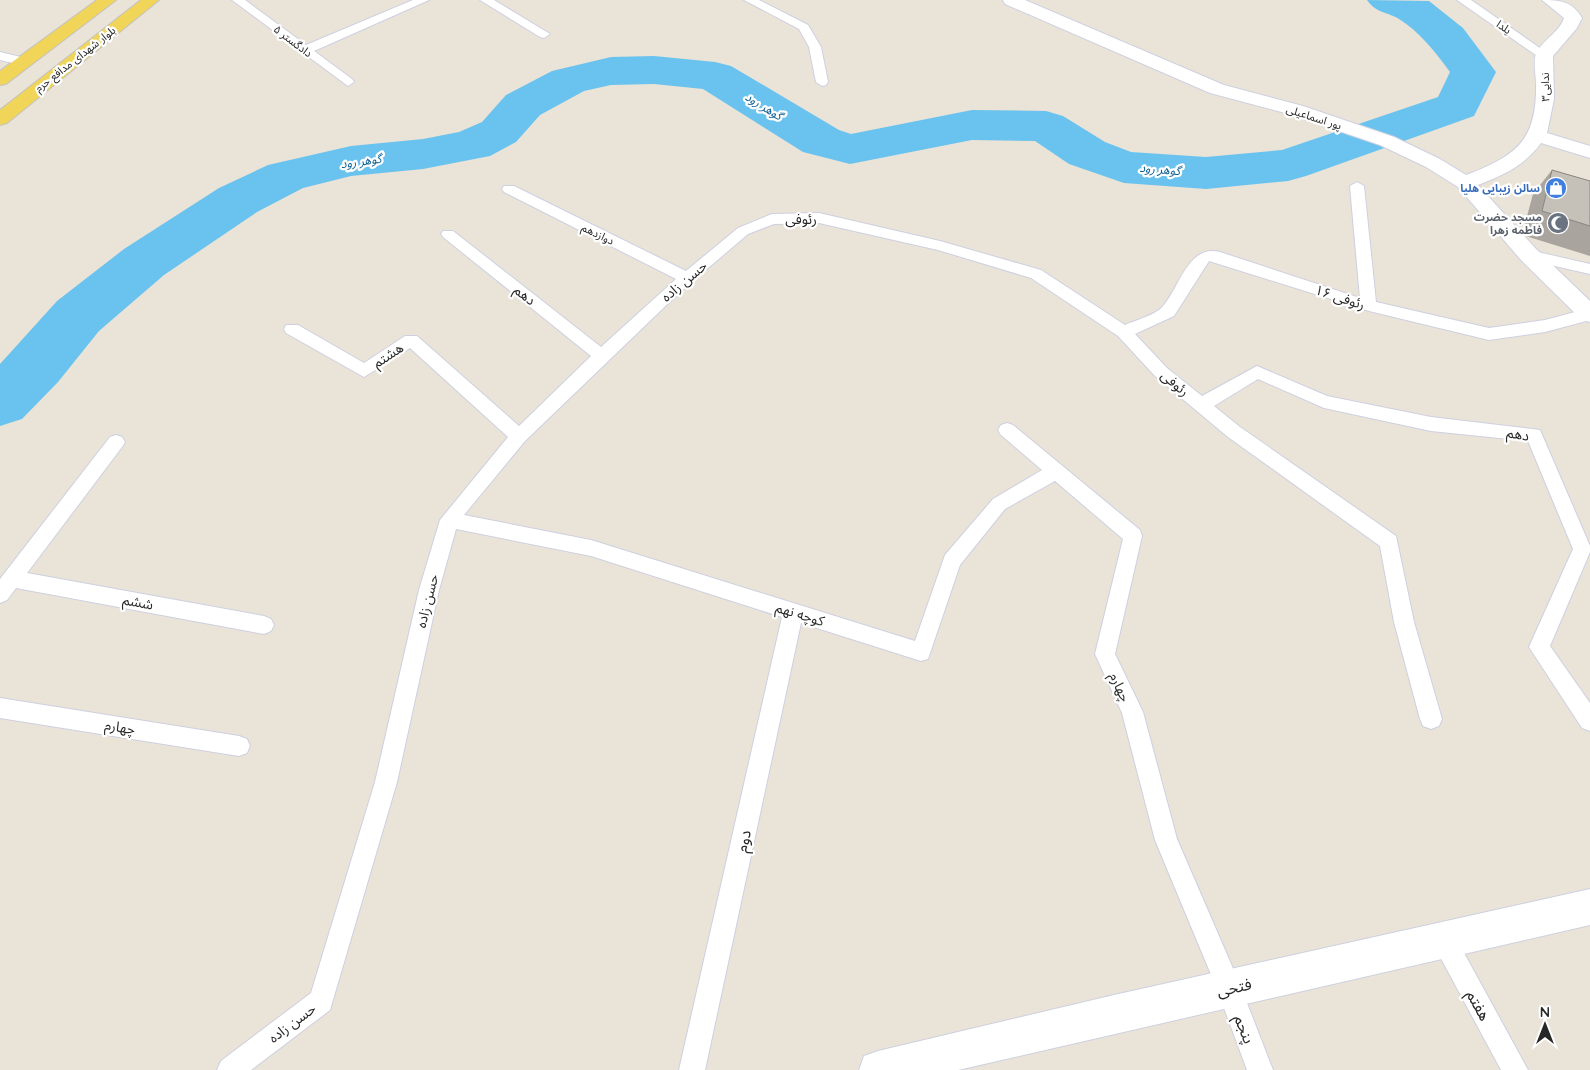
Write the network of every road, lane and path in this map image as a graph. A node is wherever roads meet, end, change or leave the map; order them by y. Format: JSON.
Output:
{"nodes":[{"id":1,"x":108,"y":0,"type":"edge"},
{"id":2,"x":151,"y":0,"type":"edge"},
{"id":3,"x":238,"y":0,"type":"edge"},
{"id":4,"x":423,"y":0,"type":"edge"},
{"id":5,"x":486,"y":0,"type":"edge"},
{"id":6,"x":750,"y":0,"type":"edge"},
{"id":7,"x":1011,"y":0,"type":"edge"},
{"id":8,"x":1463,"y":0,"type":"edge"},
{"id":9,"x":1550,"y":0,"type":"edge"},
{"id":10,"x":544,"y":34,"type":"dead end"},
{"id":11,"x":305,"y":50,"type":"junction"},
{"id":12,"x":1544,"y":55,"type":"junction"},
{"id":13,"x":0,"y":56,"type":"edge"},
{"id":14,"x":25,"y":62,"type":"junction"},
{"id":15,"x":0,"y":80,"type":"edge"},
{"id":16,"x":348,"y":82,"type":"dead end"},
{"id":17,"x":822,"y":82,"type":"dead end"},
{"id":18,"x":0,"y":119,"type":"edge"},
{"id":19,"x":1538,"y":136,"type":"junction"},
{"id":20,"x":1590,"y":152,"type":"edge"},
{"id":21,"x":1465,"y":183,"type":"junction"},
{"id":22,"x":1357,"y":186,"type":"dead end"},
{"id":23,"x":509,"y":189,"type":"dead end"},
{"id":24,"x":772,"y":219,"type":"joint"},
{"id":25,"x":448,"y":234,"type":"dead end"},
{"id":26,"x":1529,"y":255,"type":"junction"},
{"id":27,"x":1590,"y":269,"type":"edge"},
{"id":28,"x":688,"y":278,"type":"junction"},
{"id":29,"x":1369,"y":306,"type":"junction"},
{"id":30,"x":1590,"y":314,"type":"edge"},
{"id":31,"x":292,"y":329,"type":"dead end"},
{"id":32,"x":1124,"y":332,"type":"junction"},
{"id":33,"x":601,"y":356,"type":"junction"},
{"id":34,"x":1201,"y":405,"type":"junction"},
{"id":35,"x":1007,"y":430,"type":"dead end"},
{"id":36,"x":519,"y":436,"type":"junction"},
{"id":37,"x":116,"y":442,"type":"dead end"},
{"id":38,"x":1056,"y":471,"type":"junction"},
{"id":39,"x":449,"y":520,"type":"junction"},
{"id":40,"x":6,"y":586,"type":"edge"},
{"id":41,"x":793,"y":612,"type":"junction"},
{"id":42,"x":264,"y":625,"type":"dead end"},
{"id":43,"x":0,"y":708,"type":"edge"},
{"id":44,"x":1431,"y":719,"type":"dead end"},
{"id":45,"x":1590,"y":721,"type":"edge"},
{"id":46,"x":240,"y":746,"type":"dead end"},
{"id":47,"x":1590,"y":907,"type":"edge"},
{"id":48,"x":1443,"y":940,"type":"junction"},
{"id":49,"x":1229,"y":989,"type":"junction"},
{"id":50,"x":230,"y":1070,"type":"edge"},
{"id":51,"x":692,"y":1070,"type":"edge"},
{"id":52,"x":878,"y":1070,"type":"edge"},
{"id":53,"x":1260,"y":1070,"type":"edge"},
{"id":54,"x":1515,"y":1070,"type":"edge"}],
"edges":[{"from":1,"to":14,"type":"main road","name":"بلوار شهدای مدافع حرم"},
{"from":2,"to":18,"type":"main road","name":"بلوار شهدای مدافع حرم"},
{"from":3,"to":11,"type":"lane","name":"دادگستر ۵"},
{"from":4,"to":11,"type":"lane"},
{"from":5,"to":10,"type":"lane"},
{"from":6,"to":17,"type":"lane"},
{"from":7,"to":21,"type":"street","name":"پور اسماعیلی"},
{"from":8,"to":12,"type":"lane","name":"یلدا"},
{"from":9,"to":12,"type":"street","name":"ندایی۳"},
{"from":11,"to":16,"type":"lane","name":"دادگستر ۵"},
{"from":12,"to":19,"type":"street","name":"ندایی۳"},
{"from":13,"to":14,"type":"lane"},
{"from":14,"to":15,"type":"main road","name":"بلوار شهدای مدافع حرم"},
{"from":19,"to":20,"type":"street"},
{"from":19,"to":21,"type":"street","name":"ندایی۳"},
{"from":21,"to":26,"type":"street","name":"پور اسماعیلی"},
{"from":22,"to":29,"type":"lane"},
{"from":23,"to":28,"type":"lane","name":"دوازدهم"},
{"from":24,"to":28,"type":"lane","name":"حسن زاده"},
{"from":24,"to":32,"type":"lane","name":"رئوفی"},
{"from":25,"to":33,"type":"lane","name":"دهم"},
{"from":26,"to":27,"type":"lane"},
{"from":26,"to":30,"type":"street","name":"پور اسماعیلی"},
{"from":28,"to":33,"type":"lane","name":"حسن زاده"},
{"from":29,"to":30,"type":"lane","name":"رئوفی ۱۶"},
{"from":29,"to":32,"type":"lane","name":"رئوفی ۱۶"},
{"from":31,"to":36,"type":"lane","name":"هشتم"},
{"from":32,"to":34,"type":"lane","name":"رئوفی"},
{"from":33,"to":36,"type":"lane","name":"حسن زاده"},
{"from":34,"to":44,"type":"lane","name":"رئوفی"},
{"from":34,"to":45,"type":"lane","name":"دهم"},
{"from":35,"to":38,"type":"lane","name":"چهارم"},
{"from":36,"to":39,"type":"lane","name":"حسن زاده"},
{"from":37,"to":40,"type":"lane"},
{"from":38,"to":41,"type":"lane","name":"کوچه نهم"},
{"from":38,"to":49,"type":"lane","name":"چهارم"},
{"from":39,"to":41,"type":"lane","name":"کوچه نهم"},
{"from":39,"to":50,"type":"lane","name":"حسن زاده"},
{"from":40,"to":42,"type":"lane","name":"ششم"},
{"from":41,"to":51,"type":"lane","name":"دوم"},
{"from":43,"to":46,"type":"lane","name":"چهارم"},
{"from":47,"to":48,"type":"street","name":"فتحی"},
{"from":48,"to":49,"type":"street","name":"فتحی"},
{"from":48,"to":54,"type":"lane","name":"هفتم"},
{"from":49,"to":52,"type":"street","name":"فتحی"},
{"from":49,"to":53,"type":"lane","name":"پنجم"}]}
